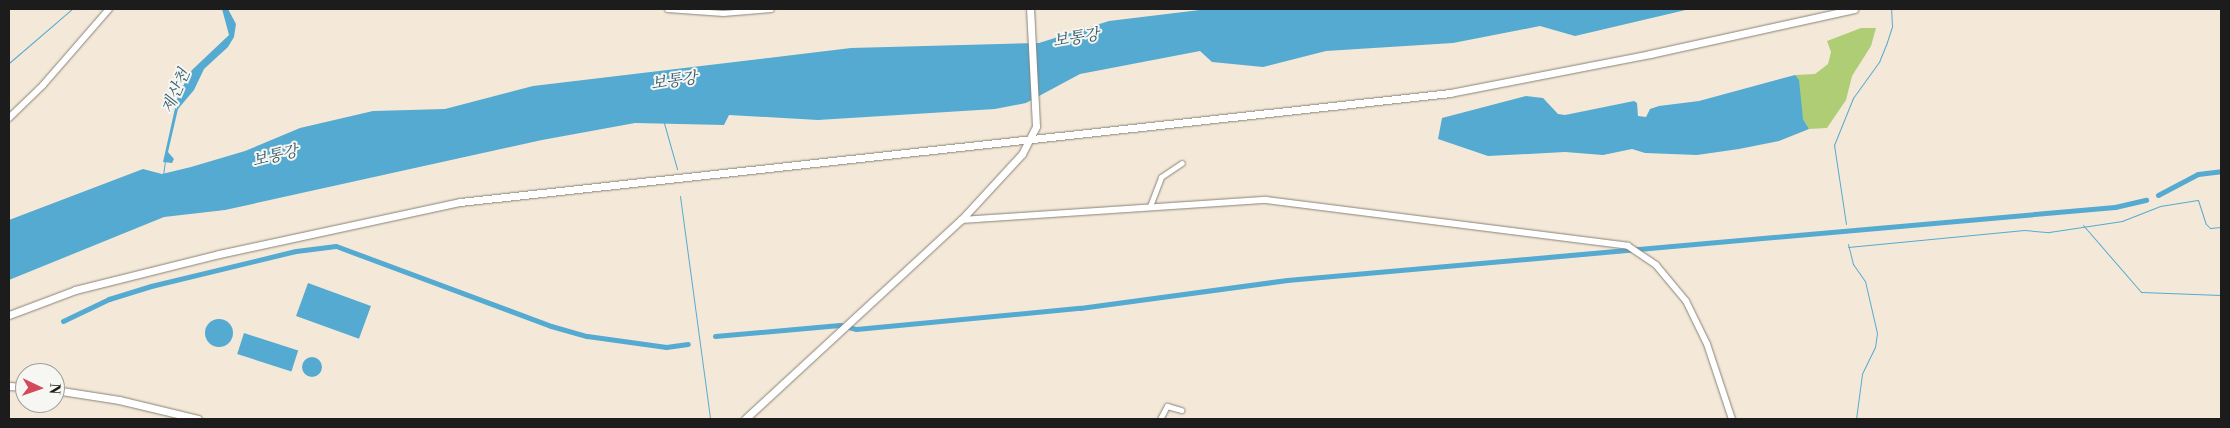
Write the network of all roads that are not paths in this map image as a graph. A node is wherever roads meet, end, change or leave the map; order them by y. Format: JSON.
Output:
{"nodes":[{"id":1,"x":109,"y":9,"type":"edge"},
{"id":2,"x":667,"y":9,"type":"edge"},
{"id":3,"x":771,"y":9,"type":"edge"},
{"id":4,"x":1030,"y":9,"type":"edge"},
{"id":5,"x":1854,"y":9,"type":"edge"},
{"id":6,"x":9,"y":118,"type":"edge"},
{"id":7,"x":1032,"y":140,"type":"junction"},
{"id":8,"x":1182,"y":163,"type":"dead end"},
{"id":9,"x":1150,"y":206,"type":"junction"},
{"id":10,"x":961,"y":220,"type":"junction"},
{"id":11,"x":9,"y":315,"type":"edge"},
{"id":12,"x":65,"y":392,"type":"edge"},
{"id":13,"x":1181,"y":410,"type":"dead end"},
{"id":14,"x":198,"y":419,"type":"edge"},
{"id":15,"x":745,"y":419,"type":"edge"},
{"id":16,"x":1160,"y":419,"type":"edge"},
{"id":17,"x":1732,"y":419,"type":"edge"}],
"edges":[{"from":1,"to":6,"type":"street"},
{"from":2,"to":3,"type":"street"},
{"from":4,"to":7,"type":"main road"},
{"from":5,"to":7,"type":"main road"},
{"from":7,"to":10,"type":"main road"},
{"from":7,"to":11,"type":"main road"},
{"from":8,"to":9,"type":"street"},
{"from":9,"to":10,"type":"street"},
{"from":9,"to":17,"type":"street"},
{"from":10,"to":15,"type":"main road"},
{"from":12,"to":14,"type":"main road"},
{"from":13,"to":16,"type":"street"}]}
